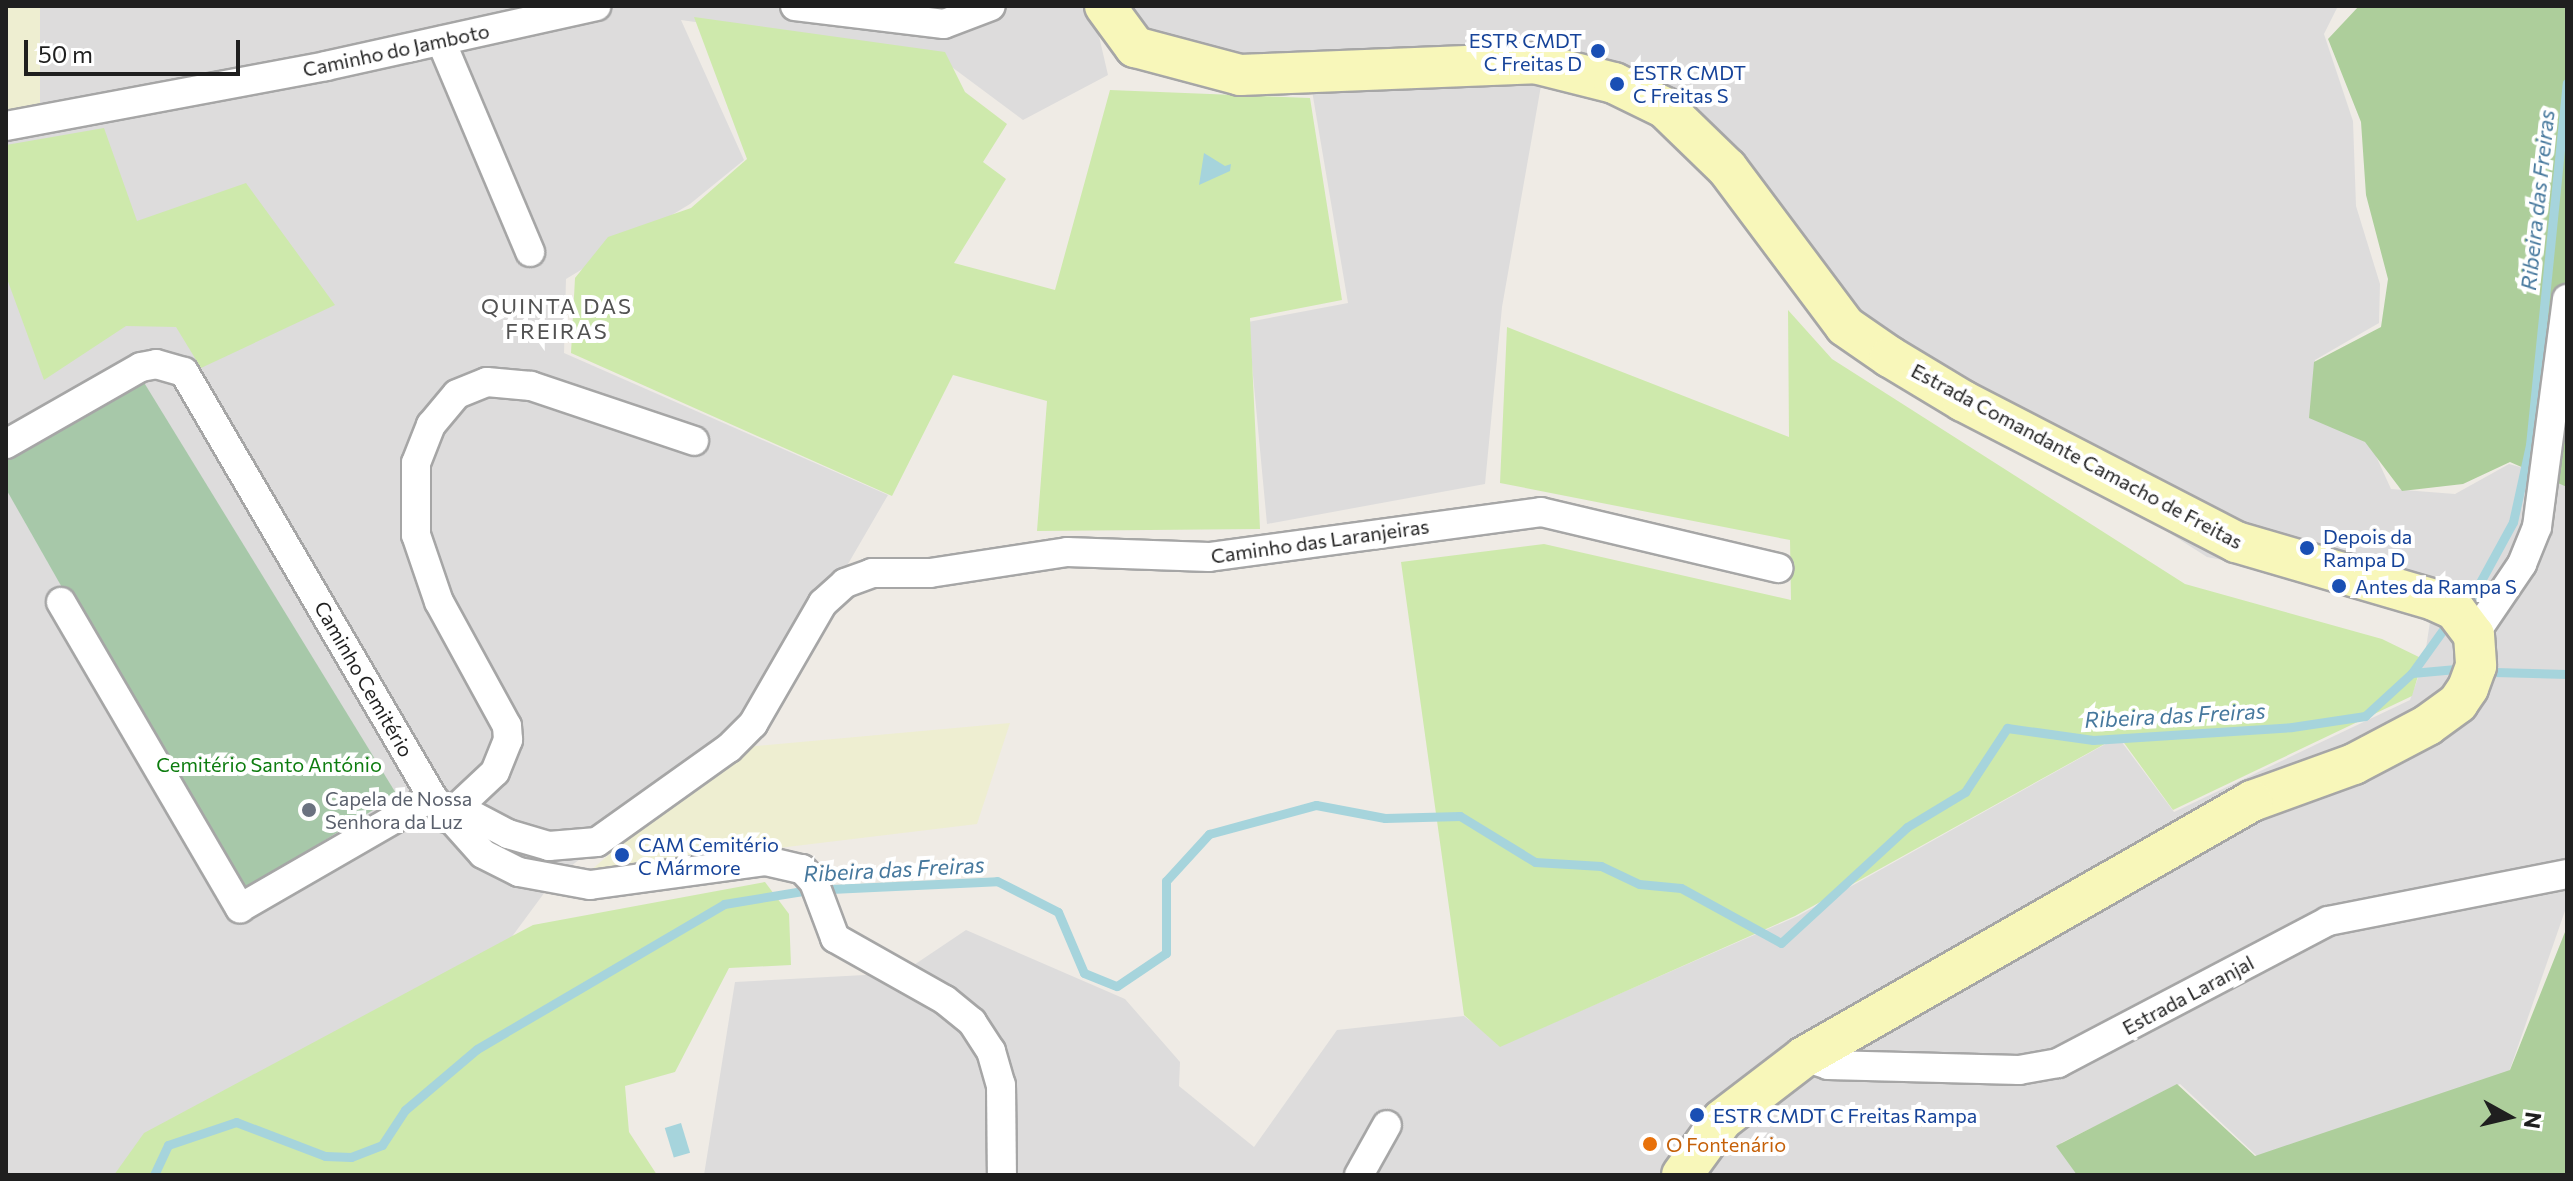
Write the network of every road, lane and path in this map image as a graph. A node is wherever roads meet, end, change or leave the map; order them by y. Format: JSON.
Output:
{"nodes":[{"id":1,"x":596,"y":6,"type":"edge"},
{"id":2,"x":795,"y":6,"type":"edge"},
{"id":3,"x":991,"y":6,"type":"edge"},
{"id":4,"x":1105,"y":6,"type":"edge"},
{"id":5,"x":441,"y":41,"type":"junction"},
{"id":6,"x":6,"y":126,"type":"edge"},
{"id":7,"x":530,"y":252,"type":"dead end"},
{"id":8,"x":2567,"y":299,"type":"edge"},
{"id":9,"x":8,"y":438,"type":"edge"},
{"id":10,"x":694,"y":441,"type":"dead end"},
{"id":11,"x":1778,"y":568,"type":"dead end"},
{"id":12,"x":61,"y":602,"type":"dead end"},
{"id":13,"x":2474,"y":635,"type":"junction"},
{"id":14,"x":445,"y":808,"type":"junction"},
{"id":15,"x":2567,"y":874,"type":"edge"},
{"id":16,"x":1804,"y":1057,"type":"junction"},
{"id":17,"x":1387,"y":1125,"type":"dead end"},
{"id":18,"x":1002,"y":1175,"type":"edge"},
{"id":19,"x":1359,"y":1175,"type":"edge"},
{"id":20,"x":1682,"y":1175,"type":"edge"}],
"edges":[{"from":1,"to":5,"type":"street","name":"Caminho do Jamboto"},
{"from":2,"to":3,"type":"street"},
{"from":4,"to":13,"type":"main road","name":"Estrada Comandante Camacho de Freitas"},
{"from":5,"to":6,"type":"street","name":"Caminho do Jamboto"},
{"from":5,"to":7,"type":"street"},
{"from":8,"to":13,"type":"street"},
{"from":9,"to":14,"type":"street","name":"Caminho Cemitério"},
{"from":10,"to":14,"type":"street"},
{"from":11,"to":14,"type":"street","name":"Caminho das Laranjeiras"},
{"from":12,"to":14,"type":"street"},
{"from":13,"to":16,"type":"main road"},
{"from":14,"to":18,"type":"street","name":"Caminho Cemitério"},
{"from":15,"to":16,"type":"street","name":"Estrada Laranjal"},
{"from":16,"to":20,"type":"main road"},
{"from":17,"to":19,"type":"street"}]}
